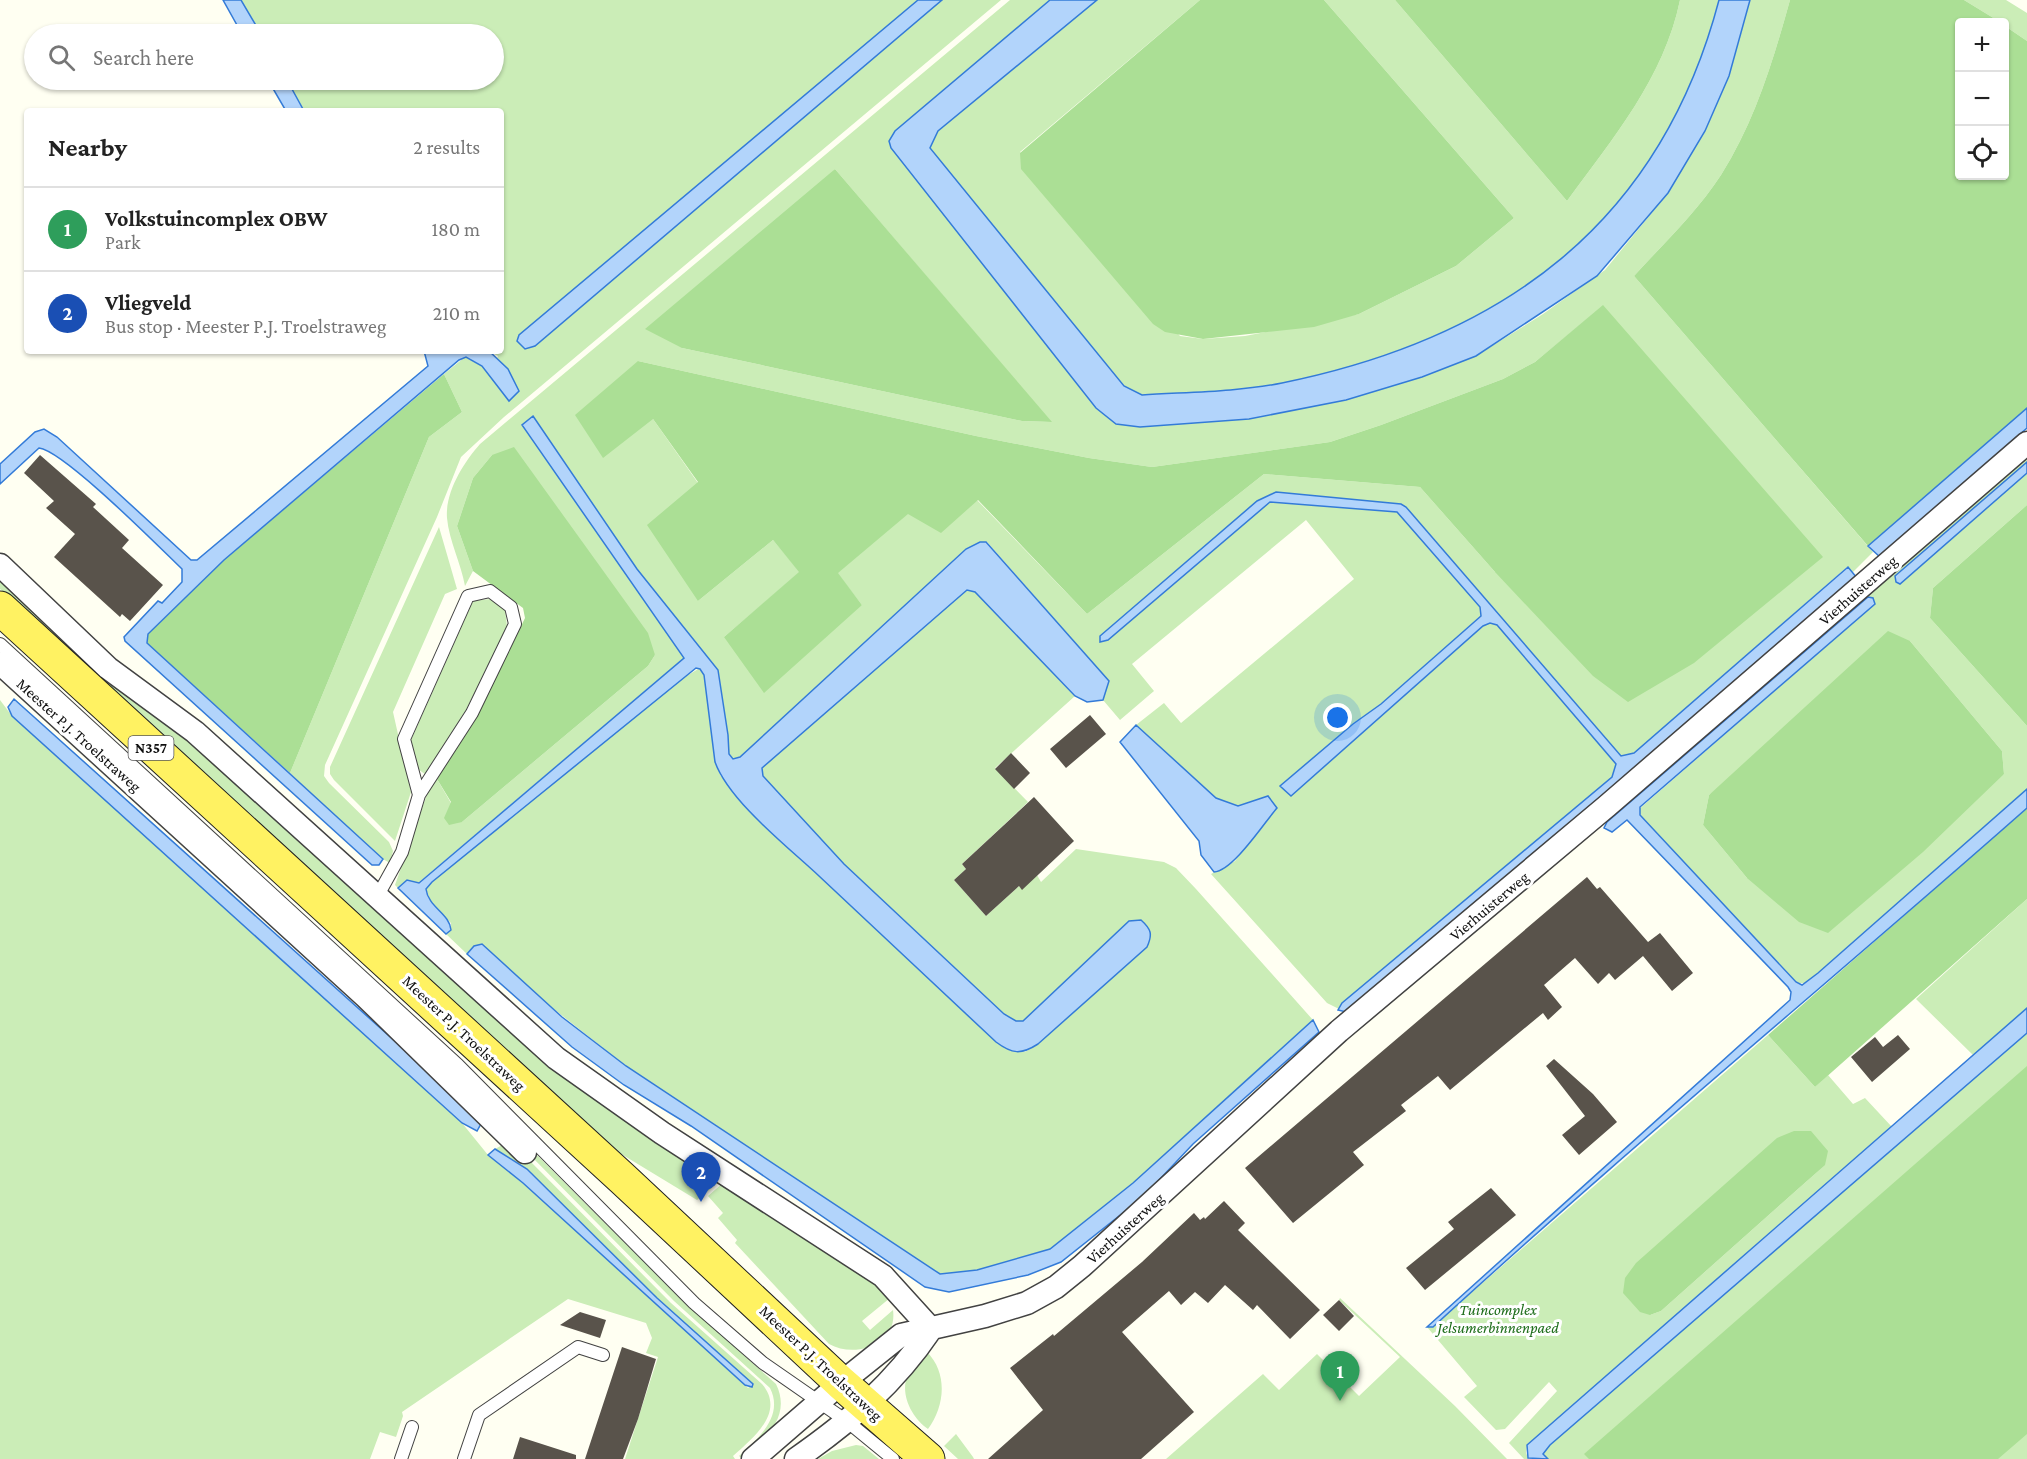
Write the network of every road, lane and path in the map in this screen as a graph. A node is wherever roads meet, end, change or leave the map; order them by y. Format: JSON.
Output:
{"nodes":[{"id":1,"x":2027,"y":444,"type":"edge"},
{"id":2,"x":0,"y":565,"type":"edge"},
{"id":3,"x":0,"y":608,"type":"edge"},
{"id":4,"x":0,"y":644,"type":"edge"},
{"id":5,"x":0,"y":663,"type":"edge"},
{"id":6,"x":419,"y":795,"type":"junction"},
{"id":7,"x":377,"y":897,"type":"junction"},
{"id":8,"x":525,"y":1152,"type":"dead end"},
{"id":9,"x":930,"y":1329,"type":"junction"},
{"id":10,"x":603,"y":1355,"type":"dead end"},
{"id":11,"x":830,"y":1392,"type":"junction"},
{"id":12,"x":857,"y":1414,"type":"junction"},
{"id":13,"x":412,"y":1427,"type":"dead end"},
{"id":14,"x":401,"y":1459,"type":"edge"},
{"id":15,"x":464,"y":1459,"type":"edge"},
{"id":16,"x":753,"y":1459,"type":"edge"},
{"id":17,"x":796,"y":1459,"type":"edge"},
{"id":18,"x":893,"y":1459,"type":"edge"},
{"id":19,"x":928,"y":1459,"type":"edge"}],
"edges":[{"from":1,"to":9,"type":"street","name":"Vierhuisterweg"},
{"from":2,"to":7,"type":"street"},
{"from":3,"to":11,"type":"main road","name":"Meester P.J. Troelstraweg","number":"N357"},
{"from":4,"to":11,"type":"lane","name":"Meester P.J. Troelstraweg"},
{"from":5,"to":8,"type":"street","name":"Meester P.J. Troelstraweg"},
{"from":6,"to":6,"type":"lane"},
{"from":6,"to":7,"type":"lane"},
{"from":7,"to":9,"type":"street"},
{"from":9,"to":11,"type":"street","name":"Vierhuisterweg"},
{"from":9,"to":12,"type":"street"},
{"from":10,"to":15,"type":"lane"},
{"from":11,"to":12,"type":"main road","name":"Meester P.J. Troelstraweg","number":"N357"},
{"from":11,"to":16,"type":"street","name":"Vierhuisterweg"},
{"from":12,"to":17,"type":"street"},
{"from":12,"to":18,"type":"lane","name":"Meester P.J. Troelstraweg"},
{"from":12,"to":19,"type":"main road","name":"Meester P.J. Troelstraweg","number":"N357"},
{"from":13,"to":14,"type":"lane"}]}
